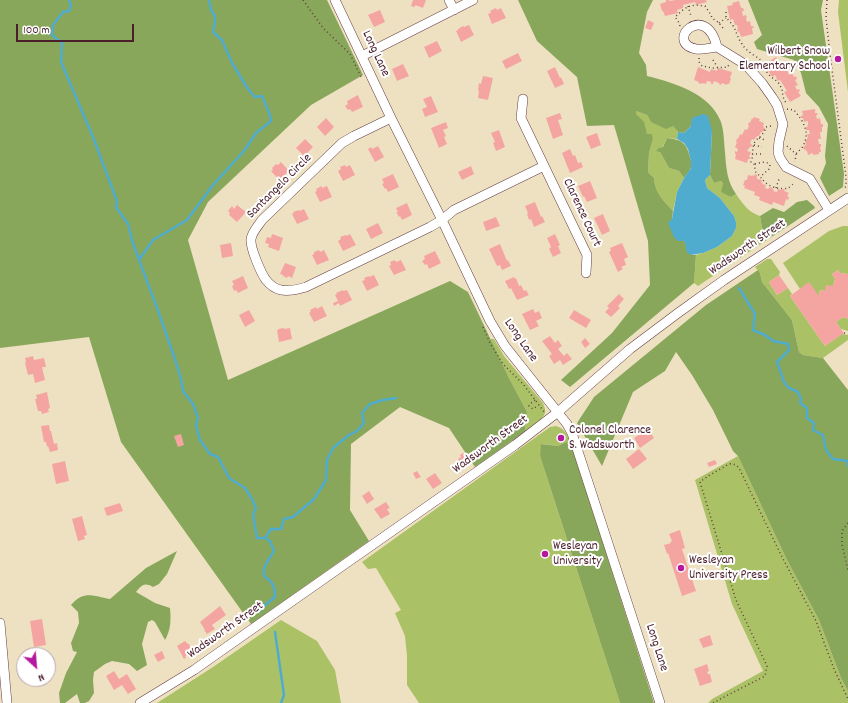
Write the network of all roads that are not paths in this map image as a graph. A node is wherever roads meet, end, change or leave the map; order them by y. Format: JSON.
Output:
{"nodes":[{"id":1,"x":335,"y":0,"type":"edge"},
{"id":2,"x":450,"y":0,"type":"edge"},
{"id":3,"x":473,"y":0,"type":"edge"},
{"id":4,"x":454,"y":10,"type":"junction"},
{"id":5,"x":717,"y":47,"type":"junction"},
{"id":6,"x":362,"y":56,"type":"junction"},
{"id":7,"x":523,"y":99,"type":"dead end"},
{"id":8,"x":391,"y":118,"type":"junction"},
{"id":9,"x":544,"y":166,"type":"junction"},
{"id":10,"x":846,"y":194,"type":"edge"},
{"id":11,"x":829,"y":210,"type":"junction"},
{"id":12,"x":442,"y":220,"type":"junction"},
{"id":13,"x":586,"y":273,"type":"dead end"},
{"id":14,"x":558,"y":412,"type":"junction"},
{"id":15,"x":0,"y":623,"type":"edge"},
{"id":16,"x":7,"y":703,"type":"edge"},
{"id":17,"x":140,"y":703,"type":"edge"},
{"id":18,"x":660,"y":703,"type":"edge"}],
"edges":[{"from":1,"to":6,"type":"street","name":"Long Lane"},
{"from":2,"to":4,"type":"street"},
{"from":3,"to":4,"type":"street"},
{"from":4,"to":6,"type":"street"},
{"from":5,"to":5,"type":"street"},
{"from":5,"to":11,"type":"street"},
{"from":6,"to":8,"type":"street","name":"Long Lane"},
{"from":7,"to":9,"type":"street","name":"Clarence Court"},
{"from":8,"to":12,"type":"street","name":"Long Lane"},
{"from":8,"to":12,"type":"street","name":"Santangelo Circle"},
{"from":9,"to":12,"type":"street"},
{"from":9,"to":13,"type":"street","name":"Clarence Court"},
{"from":10,"to":11,"type":"street","name":"Wadsworth Street"},
{"from":11,"to":14,"type":"street","name":"Wadsworth Street"},
{"from":12,"to":14,"type":"street","name":"Long Lane"},
{"from":14,"to":17,"type":"street","name":"Wadsworth Street"},
{"from":14,"to":18,"type":"street","name":"Long Lane"},
{"from":15,"to":16,"type":"street"}]}
